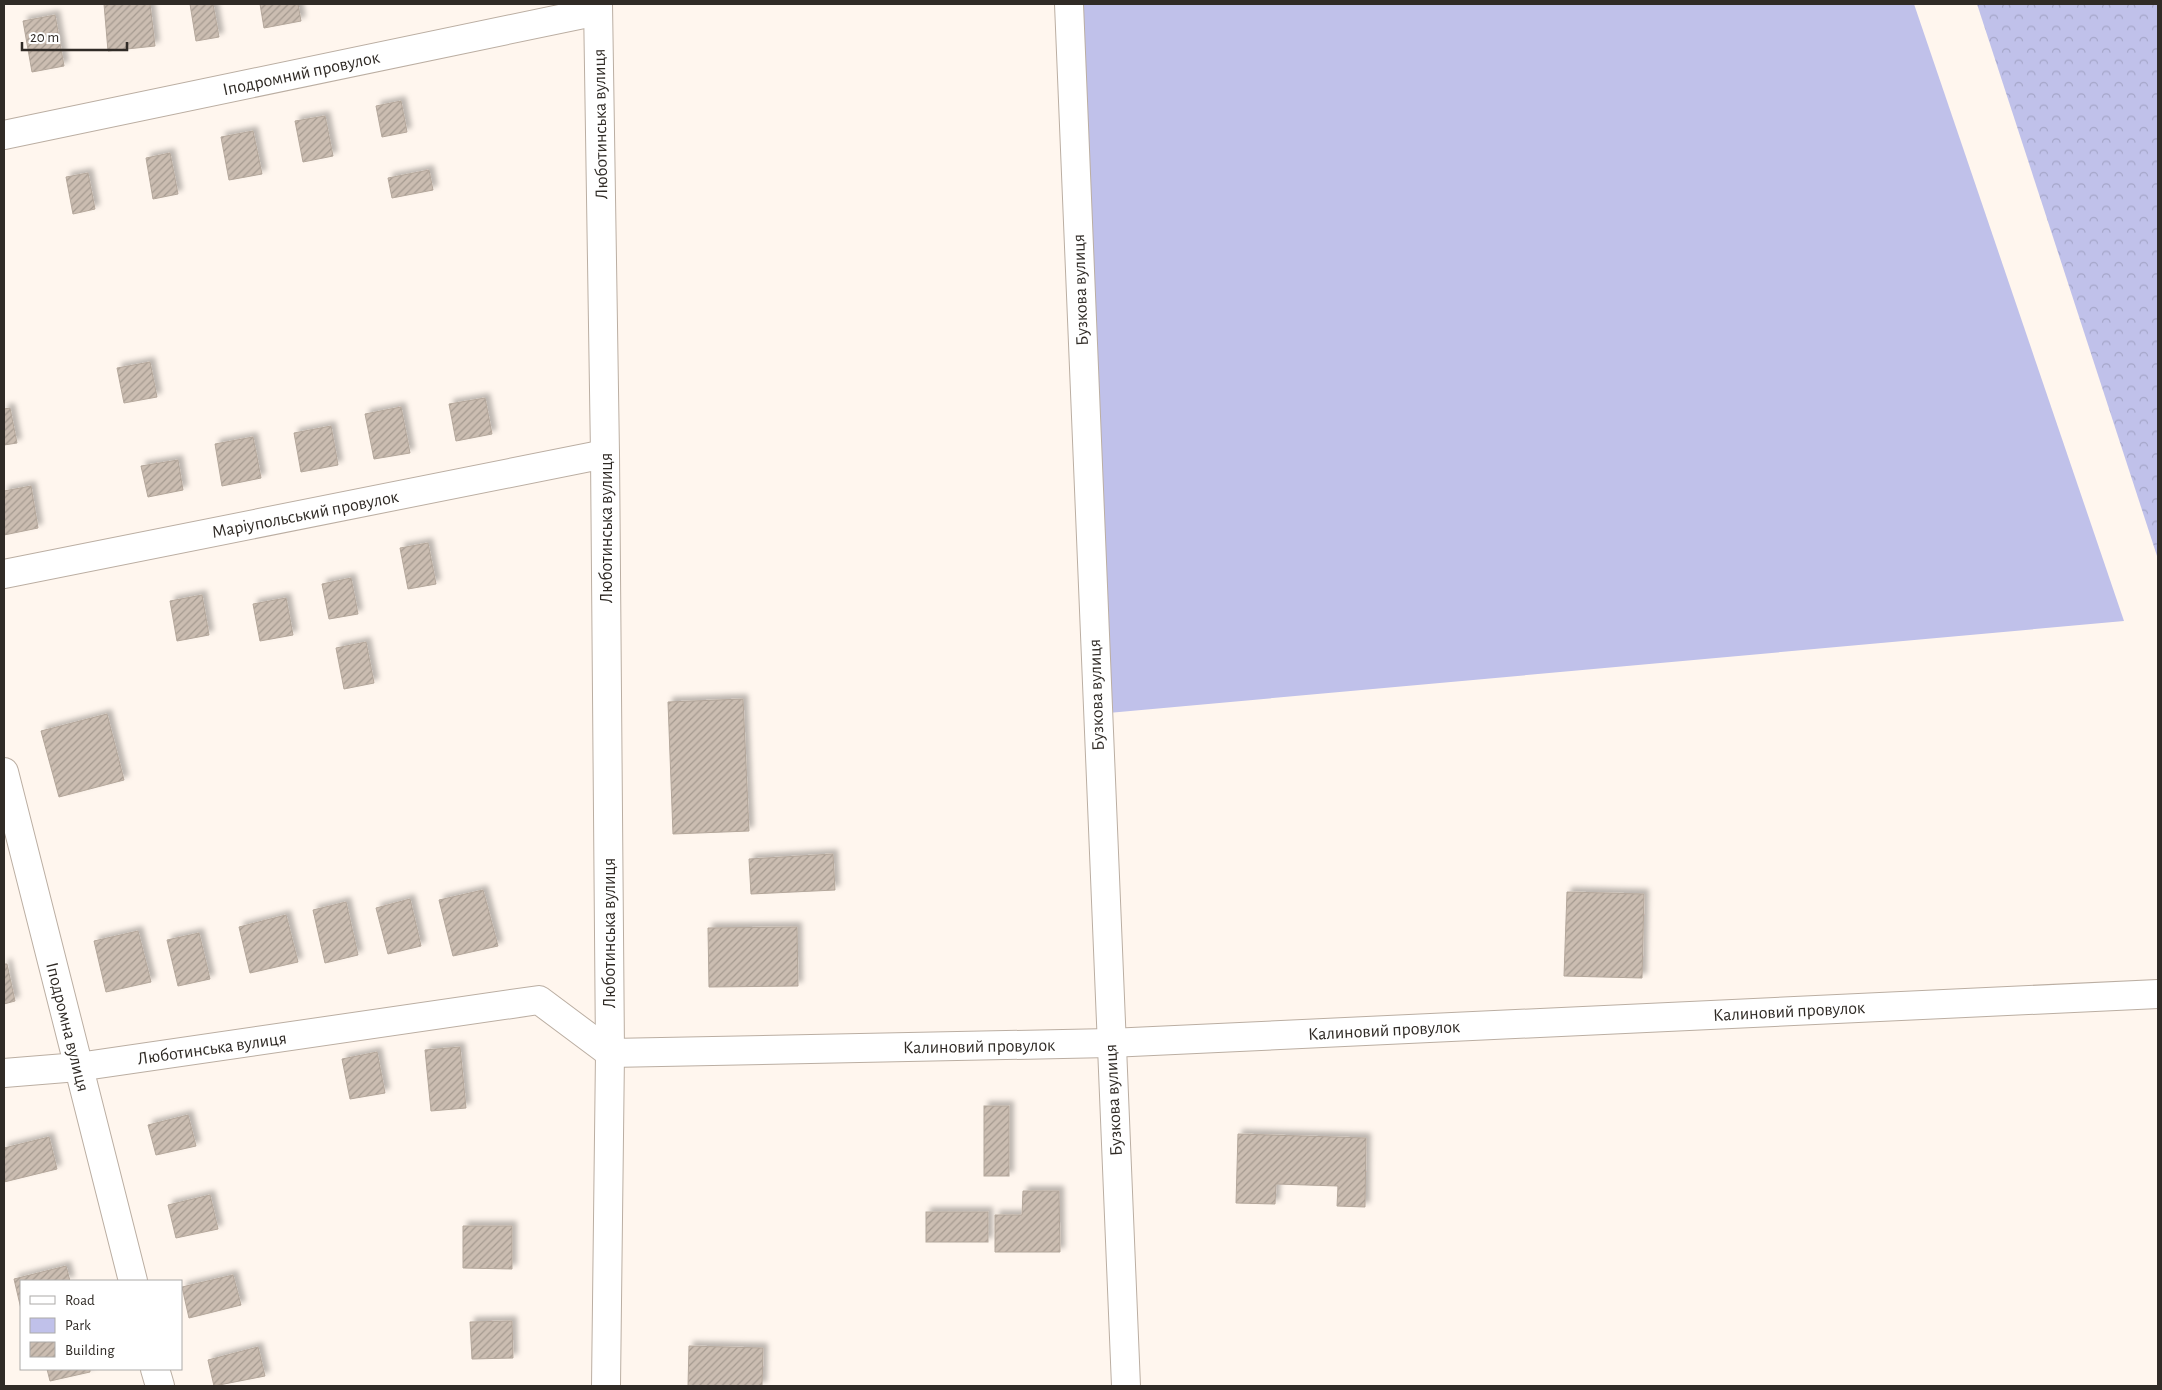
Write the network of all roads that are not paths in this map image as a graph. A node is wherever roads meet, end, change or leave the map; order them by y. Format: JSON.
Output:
{"nodes":[{"id":1,"x":1069,"y":4,"type":"edge"},
{"id":2,"x":598,"y":7,"type":"edge"},
{"id":3,"x":4,"y":135,"type":"edge"},
{"id":4,"x":605,"y":454,"type":"junction"},
{"id":5,"x":4,"y":574,"type":"edge"},
{"id":6,"x":4,"y":772,"type":"edge"},
{"id":7,"x":2158,"y":994,"type":"edge"},
{"id":8,"x":1110,"y":1043,"type":"junction"},
{"id":9,"x":610,"y":1053,"type":"junction"},
{"id":10,"x":78,"y":1067,"type":"junction"},
{"id":11,"x":4,"y":1073,"type":"edge"},
{"id":12,"x":133,"y":1280,"type":"edge"},
{"id":13,"x":155,"y":1370,"type":"edge"},
{"id":14,"x":160,"y":1386,"type":"edge"},
{"id":15,"x":606,"y":1386,"type":"edge"},
{"id":16,"x":1126,"y":1386,"type":"edge"}],
"edges":[{"from":1,"to":8,"type":"street","name":"Бузкова вулиця"},
{"from":2,"to":3,"type":"street","name":"Іподромний провулок"},
{"from":2,"to":4,"type":"street","name":"Люботинська вулиця"},
{"from":4,"to":5,"type":"street","name":"Маріупольський провулок"},
{"from":4,"to":9,"type":"street","name":"Люботинська вулиця"},
{"from":6,"to":10,"type":"street","name":"Іподромна вулиця"},
{"from":7,"to":8,"type":"street","name":"Калиновий провулок"},
{"from":8,"to":9,"type":"street","name":"Калиновий провулок"},
{"from":8,"to":16,"type":"street","name":"Бузкова вулиця"},
{"from":9,"to":10,"type":"street","name":"Люботинська вулиця"},
{"from":9,"to":15,"type":"street","name":"Люботинська вулиця"},
{"from":10,"to":11,"type":"street","name":"Люботинська вулиця"},
{"from":10,"to":12,"type":"street","name":"Іподромна вулиця"},
{"from":13,"to":14,"type":"street"}]}
